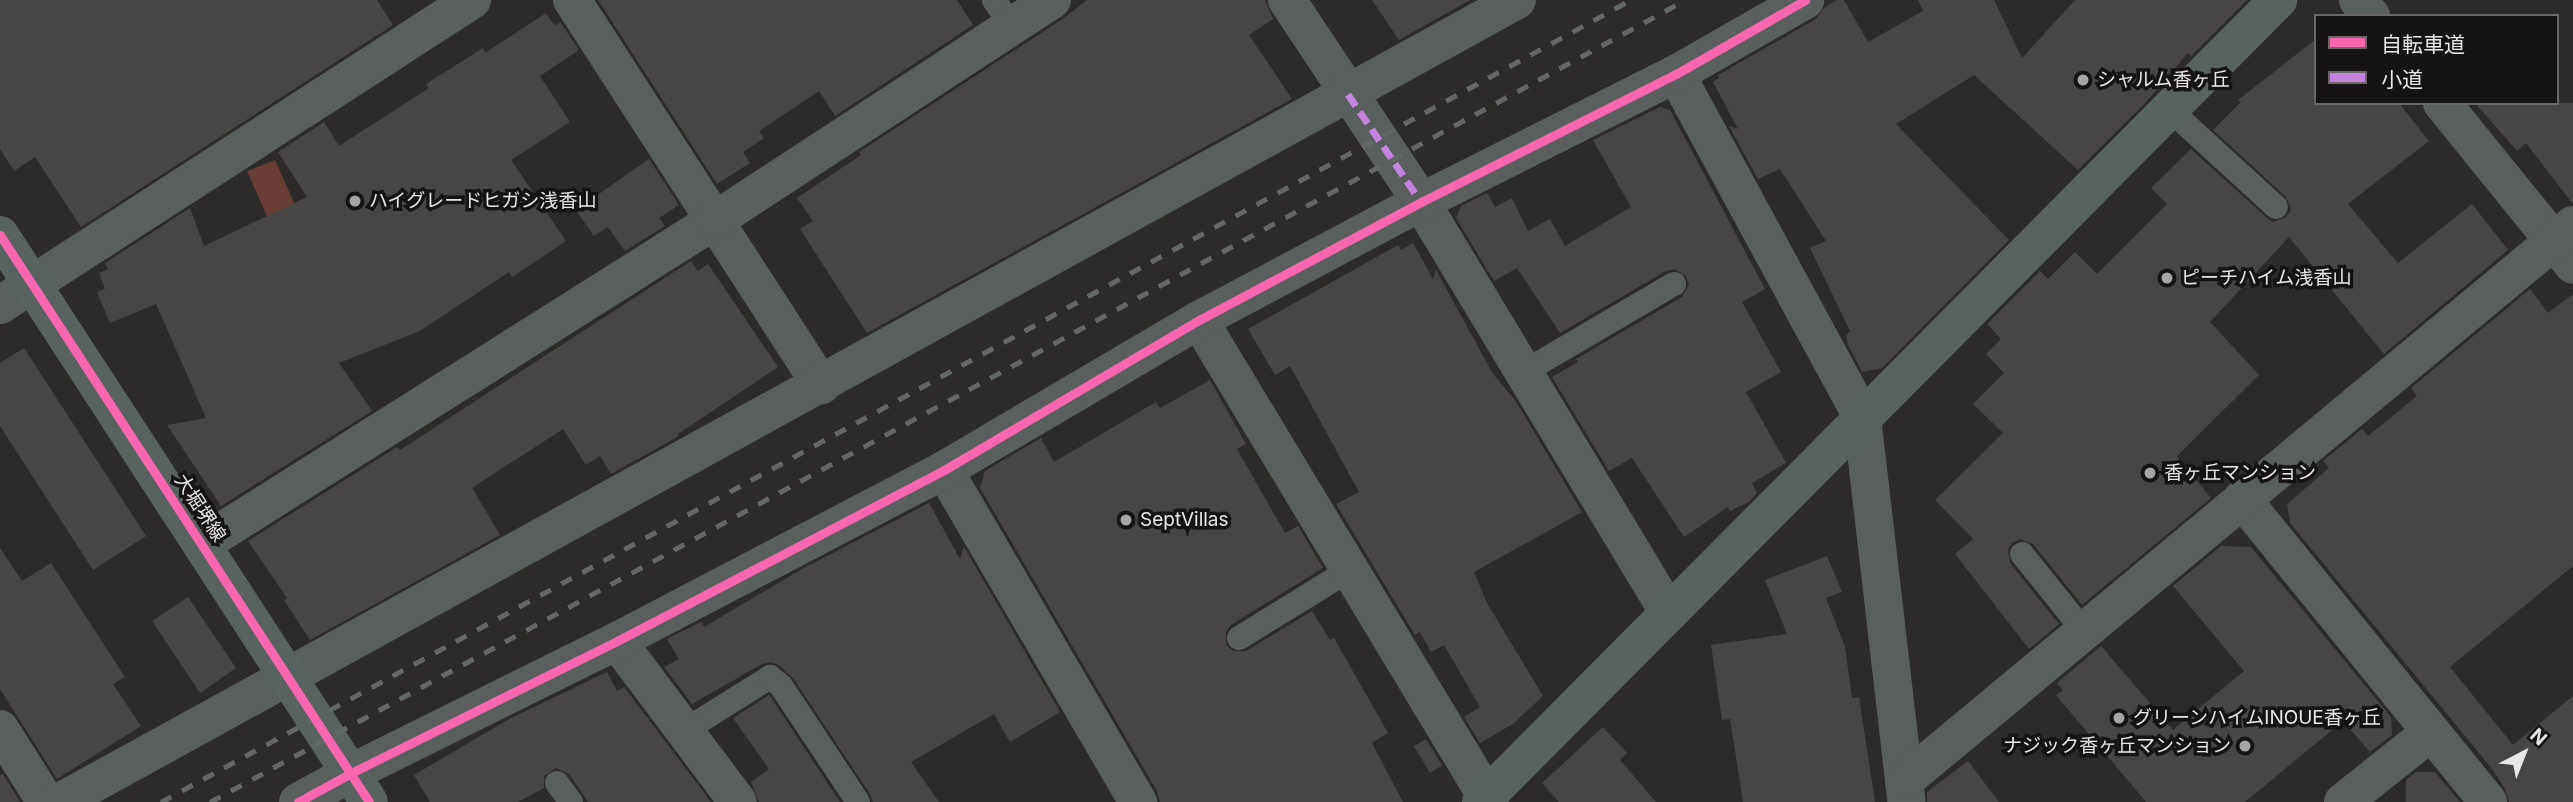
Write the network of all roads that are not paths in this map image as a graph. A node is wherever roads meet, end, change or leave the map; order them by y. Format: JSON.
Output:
{"nodes":[{"id":1,"x":472,"y":0,"type":"edge"},
{"id":2,"x":572,"y":0,"type":"edge"},
{"id":3,"x":1052,"y":0,"type":"edge"},
{"id":4,"x":1287,"y":0,"type":"edge"},
{"id":5,"x":1517,"y":0,"type":"edge"},
{"id":6,"x":1805,"y":0,"type":"edge"},
{"id":7,"x":2278,"y":0,"type":"edge"},
{"id":8,"x":2358,"y":0,"type":"edge"},
{"id":9,"x":1003,"y":13,"type":"edge"},
{"id":10,"x":2369,"y":14,"type":"edge"},
{"id":11,"x":1676,"y":74,"type":"junction"},
{"id":12,"x":1348,"y":94,"type":"junction"},
{"id":13,"x":2444,"y":105,"type":"edge"},
{"id":14,"x":2169,"y":109,"type":"junction"},
{"id":15,"x":1421,"y":202,"type":"junction"},
{"id":16,"x":2276,"y":207,"type":"dead end"},
{"id":17,"x":714,"y":221,"type":"junction"},
{"id":18,"x":0,"y":235,"type":"edge"},
{"id":19,"x":2566,"y":244,"type":"edge"},
{"id":20,"x":32,"y":284,"type":"junction"},
{"id":21,"x":1674,"y":284,"type":"dead end"},
{"id":22,"x":0,"y":304,"type":"edge"},
{"id":23,"x":1199,"y":320,"type":"junction"},
{"id":24,"x":1524,"y":372,"type":"junction"},
{"id":25,"x":821,"y":385,"type":"junction"},
{"id":26,"x":1862,"y":417,"type":"junction"},
{"id":27,"x":944,"y":470,"type":"junction"},
{"id":28,"x":2242,"y":499,"type":"junction"},
{"id":29,"x":202,"y":544,"type":"junction"},
{"id":30,"x":2022,"y":554,"type":"dead end"},
{"id":31,"x":1352,"y":569,"type":"junction"},
{"id":32,"x":1669,"y":612,"type":"junction"},
{"id":33,"x":2084,"y":631,"type":"junction"},
{"id":34,"x":1240,"y":638,"type":"dead end"},
{"id":35,"x":617,"y":641,"type":"junction"},
{"id":36,"x":289,"y":678,"type":"junction"},
{"id":37,"x":0,"y":729,"type":"edge"},
{"id":38,"x":684,"y":731,"type":"junction"},
{"id":39,"x":2431,"y":732,"type":"junction"},
{"id":40,"x":360,"y":787,"type":"edge"},
{"id":41,"x":1905,"y":791,"type":"edge"},
{"id":42,"x":1486,"y":800,"type":"edge"},
{"id":43,"x":46,"y":802,"type":"edge"},
{"id":44,"x":60,"y":802,"type":"edge"},
{"id":45,"x":298,"y":802,"type":"edge"},
{"id":46,"x":738,"y":802,"type":"edge"},
{"id":47,"x":858,"y":802,"type":"edge"},
{"id":48,"x":1138,"y":802,"type":"edge"},
{"id":49,"x":2343,"y":802,"type":"edge"},
{"id":50,"x":2488,"y":802,"type":"edge"}],
"edges":[{"from":1,"to":20,"type":"street"},
{"from":2,"to":17,"type":"street"},
{"from":3,"to":9,"type":"street"},
{"from":4,"to":12,"type":"street"},
{"from":5,"to":12,"type":"street"},
{"from":6,"to":11,"type":"street"},
{"from":7,"to":14,"type":"street"},
{"from":8,"to":10,"type":"street"},
{"from":9,"to":17,"type":"street"},
{"from":11,"to":15,"type":"street"},
{"from":11,"to":26,"type":"street"},
{"from":12,"to":15,"type":"street"},
{"from":12,"to":25,"type":"street"},
{"from":13,"to":19,"type":"street"},
{"from":14,"to":16,"type":"lane"},
{"from":14,"to":26,"type":"street"},
{"from":15,"to":23,"type":"street"},
{"from":15,"to":24,"type":"street"},
{"from":17,"to":25,"type":"street"},
{"from":17,"to":29,"type":"street"},
{"from":18,"to":20,"type":"street","name":"大堀堺線"},
{"from":19,"to":28,"type":"street"},
{"from":20,"to":22,"type":"street"},
{"from":20,"to":29,"type":"street","name":"大堀堺線"},
{"from":21,"to":24,"type":"lane"},
{"from":23,"to":27,"type":"street"},
{"from":23,"to":31,"type":"street"},
{"from":24,"to":32,"type":"street"},
{"from":25,"to":36,"type":"street"},
{"from":26,"to":32,"type":"street"},
{"from":26,"to":41,"type":"street"},
{"from":27,"to":35,"type":"street"},
{"from":27,"to":48,"type":"street"},
{"from":28,"to":33,"type":"street"},
{"from":28,"to":39,"type":"street"},
{"from":29,"to":36,"type":"street","name":"大堀堺線"},
{"from":30,"to":33,"type":"lane"},
{"from":31,"to":34,"type":"lane"},
{"from":31,"to":42,"type":"street"},
{"from":32,"to":42,"type":"street"},
{"from":33,"to":41,"type":"street"},
{"from":35,"to":38,"type":"street"},
{"from":35,"to":40,"type":"street"},
{"from":36,"to":40,"type":"street","name":"大堀堺線"},
{"from":36,"to":44,"type":"street"},
{"from":37,"to":43,"type":"street"},
{"from":38,"to":46,"type":"street"},
{"from":38,"to":47,"type":"lane"},
{"from":39,"to":49,"type":"street"},
{"from":39,"to":50,"type":"street"},
{"from":40,"to":45,"type":"street"}]}
